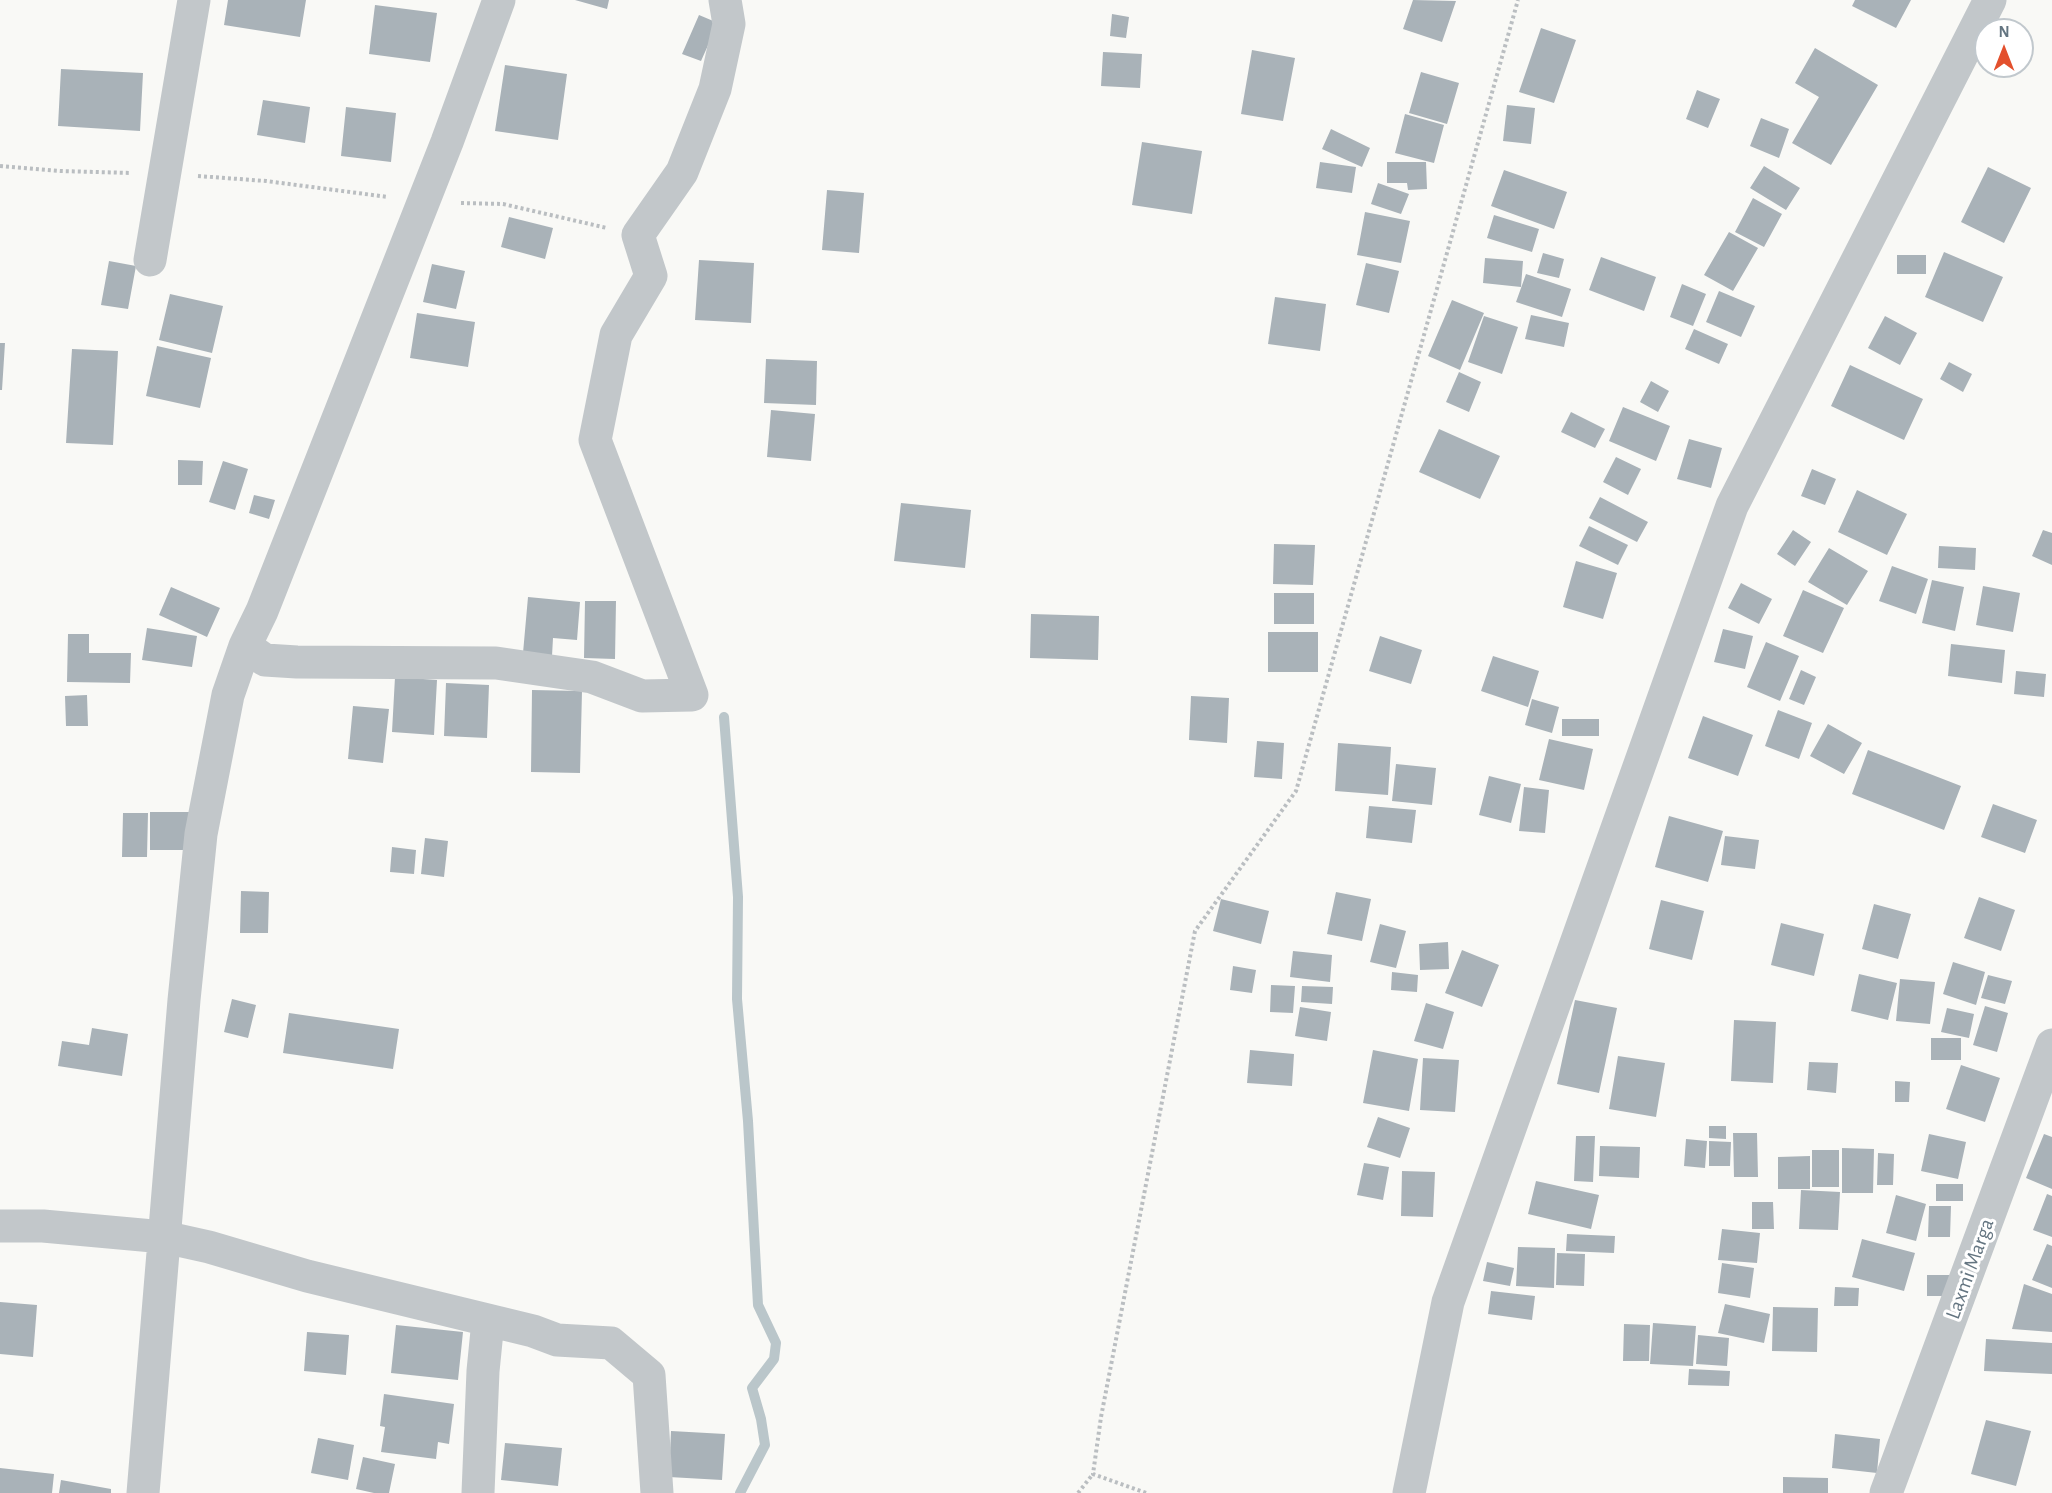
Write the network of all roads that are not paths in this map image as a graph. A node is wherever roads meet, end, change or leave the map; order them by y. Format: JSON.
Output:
{"nodes":[{"id":1,"x":194,"y":0,"type":"edge"},
{"id":2,"x":499,"y":0,"type":"edge"},
{"id":3,"x":725,"y":0,"type":"edge"},
{"id":4,"x":1990,"y":0,"type":"edge"},
{"id":5,"x":150,"y":260,"type":"dead end"},
{"id":6,"x":245,"y":646,"type":"junction"},
{"id":7,"x":2052,"y":1045,"type":"edge"},
{"id":8,"x":0,"y":1226,"type":"edge"},
{"id":9,"x":165,"y":1237,"type":"junction"},
{"id":10,"x":488,"y":1321,"type":"junction"},
{"id":11,"x":143,"y":1493,"type":"edge"},
{"id":12,"x":478,"y":1493,"type":"edge"},
{"id":13,"x":657,"y":1493,"type":"edge"},
{"id":14,"x":1409,"y":1493,"type":"edge"},
{"id":15,"x":1886,"y":1493,"type":"edge"}],
"edges":[{"from":1,"to":5,"type":"street"},
{"from":2,"to":6,"type":"street"},
{"from":3,"to":6,"type":"street"},
{"from":4,"to":14,"type":"street"},
{"from":6,"to":9,"type":"street"},
{"from":7,"to":15,"type":"street","name":"Laxmi Marga"},
{"from":8,"to":9,"type":"street"},
{"from":9,"to":10,"type":"street"},
{"from":9,"to":11,"type":"street"},
{"from":10,"to":12,"type":"street"},
{"from":10,"to":13,"type":"street"}]}
